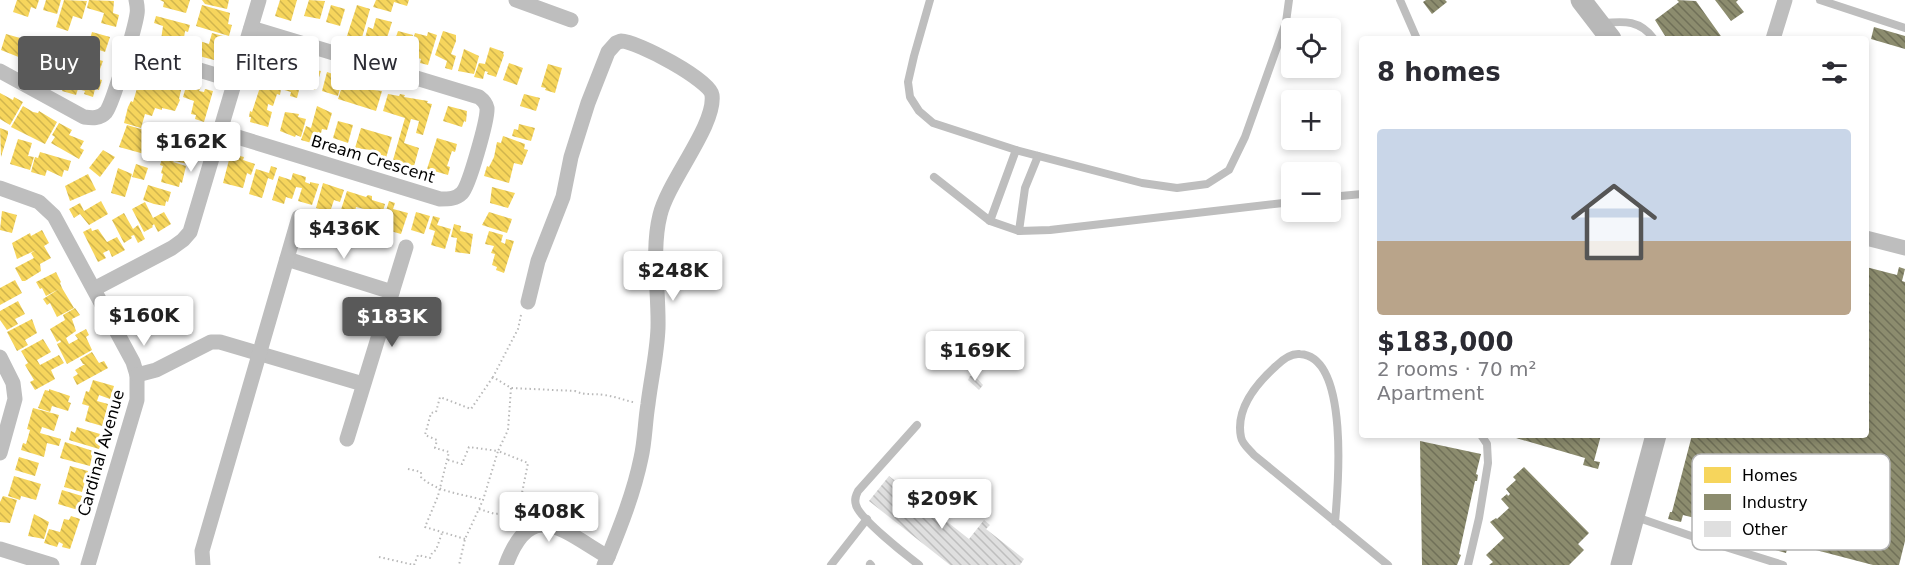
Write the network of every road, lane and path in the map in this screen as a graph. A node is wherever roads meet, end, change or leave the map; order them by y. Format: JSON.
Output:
{"nodes":[{"id":1,"x":136,"y":0,"type":"edge"},
{"id":2,"x":259,"y":0,"type":"edge"},
{"id":3,"x":516,"y":0,"type":"edge"},
{"id":4,"x":930,"y":0,"type":"edge"},
{"id":5,"x":1289,"y":0,"type":"edge"},
{"id":6,"x":1400,"y":0,"type":"edge"},
{"id":7,"x":1581,"y":0,"type":"edge"},
{"id":8,"x":1785,"y":0,"type":"edge"},
{"id":9,"x":1820,"y":0,"type":"edge"},
{"id":10,"x":544,"y":4,"type":"edge"},
{"id":11,"x":571,"y":20,"type":"dead end"},
{"id":12,"x":251,"y":28,"type":"junction"},
{"id":13,"x":1905,"y":28,"type":"edge"},
{"id":14,"x":1605,"y":31,"type":"edge"},
{"id":15,"x":131,"y":36,"type":"edge"},
{"id":16,"x":249,"y":36,"type":"edge"},
{"id":17,"x":1416,"y":36,"type":"edge"},
{"id":18,"x":1652,"y":36,"type":"edge"},
{"id":19,"x":1774,"y":36,"type":"edge"},
{"id":20,"x":0,"y":71,"type":"edge"},
{"id":21,"x":115,"y":90,"type":"edge"},
{"id":22,"x":233,"y":90,"type":"edge"},
{"id":23,"x":221,"y":132,"type":"junction"},
{"id":24,"x":1016,"y":150,"type":"junction"},
{"id":25,"x":1038,"y":156,"type":"junction"},
{"id":26,"x":934,"y":177,"type":"dead end"},
{"id":27,"x":0,"y":188,"type":"edge"},
{"id":28,"x":1359,"y":194,"type":"edge"},
{"id":29,"x":1341,"y":196,"type":"edge"},
{"id":30,"x":1281,"y":203,"type":"edge"},
{"id":31,"x":299,"y":217,"type":"dead end"},
{"id":32,"x":990,"y":221,"type":"junction"},
{"id":33,"x":1019,"y":231,"type":"junction"},
{"id":34,"x":1869,"y":239,"type":"edge"},
{"id":35,"x":406,"y":247,"type":"dead end"},
{"id":36,"x":1905,"y":248,"type":"edge"},
{"id":37,"x":287,"y":259,"type":"junction"},
{"id":38,"x":94,"y":290,"type":"junction"},
{"id":39,"x":392,"y":292,"type":"junction"},
{"id":40,"x":528,"y":302,"type":"joint"},
{"id":41,"x":260,"y":353,"type":"junction"},
{"id":42,"x":0,"y":357,"type":"edge"},
{"id":43,"x":137,"y":375,"type":"junction"},
{"id":44,"x":493,"y":377,"type":"junction"},
{"id":45,"x":363,"y":384,"type":"junction"},
{"id":46,"x":511,"y":388,"type":"junction"},
{"id":47,"x":648,"y":405,"type":"junction"},
{"id":48,"x":917,"y":425,"type":"dead end"},
{"id":49,"x":2,"y":436,"type":"edge"},
{"id":50,"x":1483,"y":438,"type":"edge"},
{"id":51,"x":1655,"y":438,"type":"edge"},
{"id":52,"x":347,"y":439,"type":"dead end"},
{"id":53,"x":498,"y":451,"type":"junction"},
{"id":54,"x":0,"y":453,"type":"edge"},
{"id":55,"x":447,"y":459,"type":"junction"},
{"id":56,"x":408,"y":469,"type":"dead end"},
{"id":57,"x":440,"y":488,"type":"junction"},
{"id":58,"x":483,"y":500,"type":"junction"},
{"id":59,"x":478,"y":509,"type":"junction"},
{"id":60,"x":524,"y":511,"type":"junction"},
{"id":61,"x":1635,"y":516,"type":"junction"},
{"id":62,"x":867,"y":519,"type":"junction"},
{"id":63,"x":1335,"y":522,"type":"junction"},
{"id":64,"x":530,"y":527,"type":"junction"},
{"id":65,"x":442,"y":533,"type":"junction"},
{"id":66,"x":1692,"y":536,"type":"edge"},
{"id":67,"x":465,"y":539,"type":"junction"},
{"id":68,"x":0,"y":549,"type":"edge"},
{"id":69,"x":1735,"y":550,"type":"edge"},
{"id":70,"x":379,"y":557,"type":"dead end"},
{"id":71,"x":606,"y":561,"type":"edge"},
{"id":72,"x":52,"y":565,"type":"edge"},
{"id":73,"x":88,"y":565,"type":"edge"},
{"id":74,"x":204,"y":565,"type":"edge"},
{"id":75,"x":414,"y":565,"type":"edge"},
{"id":76,"x":459,"y":565,"type":"edge"},
{"id":77,"x":506,"y":565,"type":"edge"},
{"id":78,"x":831,"y":565,"type":"edge"},
{"id":79,"x":919,"y":565,"type":"edge"},
{"id":80,"x":1388,"y":565,"type":"edge"},
{"id":81,"x":1468,"y":565,"type":"edge"},
{"id":82,"x":1622,"y":565,"type":"edge"},
{"id":83,"x":1783,"y":565,"type":"edge"}],
"edges":[{"from":1,"to":15,"type":"street"},
{"from":2,"to":12,"type":"street"},
{"from":3,"to":10,"type":"street"},
{"from":4,"to":24,"type":"lane"},
{"from":5,"to":25,"type":"lane"},
{"from":6,"to":17,"type":"lane"},
{"from":7,"to":14,"type":"main road"},
{"from":8,"to":19,"type":"street"},
{"from":9,"to":13,"type":"lane"},
{"from":10,"to":11,"type":"street"},
{"from":12,"to":16,"type":"street"},
{"from":12,"to":23,"type":"street","name":"Bream Crescent"},
{"from":14,"to":18,"type":"lane"},
{"from":20,"to":21,"type":"street"},
{"from":22,"to":23,"type":"street"},
{"from":23,"to":38,"type":"street"},
{"from":24,"to":25,"type":"lane"},
{"from":24,"to":32,"type":"lane"},
{"from":25,"to":33,"type":"lane"},
{"from":26,"to":32,"type":"lane"},
{"from":27,"to":38,"type":"street","name":"Cardinal Avenue"},
{"from":28,"to":29,"type":"lane"},
{"from":30,"to":33,"type":"lane"},
{"from":31,"to":37,"type":"street"},
{"from":32,"to":33,"type":"lane"},
{"from":34,"to":36,"type":"street"},
{"from":35,"to":39,"type":"street"},
{"from":37,"to":39,"type":"street"},
{"from":37,"to":41,"type":"street"},
{"from":38,"to":43,"type":"street","name":"Cardinal Avenue"},
{"from":39,"to":45,"type":"street"},
{"from":40,"to":44,"type":"path"},
{"from":40,"to":47,"type":"street"},
{"from":41,"to":43,"type":"street"},
{"from":41,"to":45,"type":"street"},
{"from":41,"to":74,"type":"street"},
{"from":42,"to":49,"type":"street"},
{"from":43,"to":73,"type":"street","name":"Cardinal Avenue"},
{"from":44,"to":46,"type":"path"},
{"from":44,"to":55,"type":"path"},
{"from":45,"to":52,"type":"street"},
{"from":46,"to":47,"type":"path"},
{"from":46,"to":53,"type":"path"},
{"from":47,"to":71,"type":"street"},
{"from":48,"to":62,"type":"lane"},
{"from":49,"to":54,"type":"street"},
{"from":50,"to":81,"type":"lane"},
{"from":51,"to":61,"type":"main road"},
{"from":53,"to":55,"type":"path"},
{"from":53,"to":58,"type":"path"},
{"from":53,"to":60,"type":"path"},
{"from":55,"to":57,"type":"path"},
{"from":56,"to":57,"type":"path"},
{"from":57,"to":58,"type":"path"},
{"from":57,"to":65,"type":"path"},
{"from":58,"to":59,"type":"path"},
{"from":59,"to":60,"type":"path"},
{"from":59,"to":67,"type":"path"},
{"from":60,"to":64,"type":"path"},
{"from":61,"to":66,"type":"lane"},
{"from":61,"to":82,"type":"main road"},
{"from":62,"to":78,"type":"lane"},
{"from":62,"to":79,"type":"lane"},
{"from":63,"to":63,"type":"lane"},
{"from":63,"to":80,"type":"lane"},
{"from":64,"to":71,"type":"street"},
{"from":64,"to":77,"type":"street"},
{"from":65,"to":67,"type":"path"},
{"from":65,"to":75,"type":"path"},
{"from":67,"to":76,"type":"path"},
{"from":68,"to":72,"type":"street"},
{"from":69,"to":83,"type":"lane"},
{"from":70,"to":75,"type":"path"}]}
